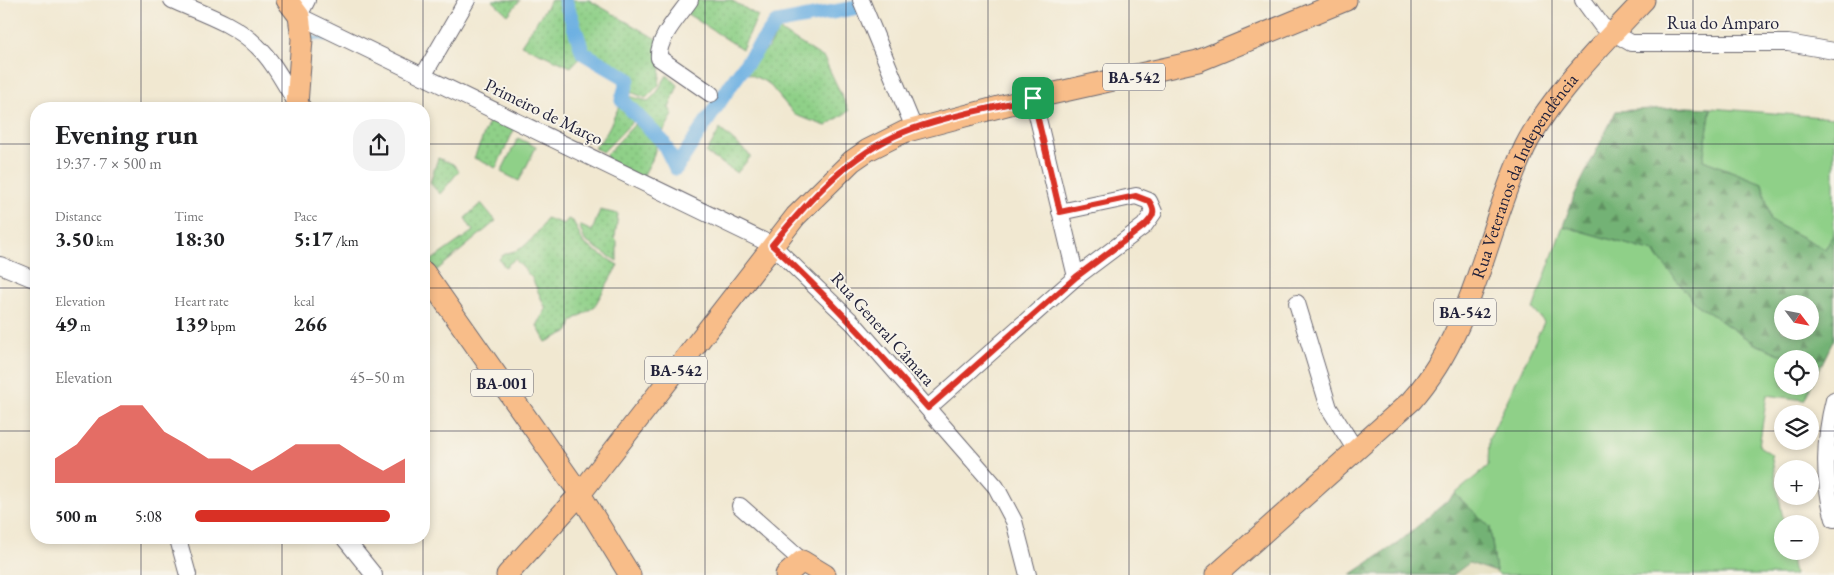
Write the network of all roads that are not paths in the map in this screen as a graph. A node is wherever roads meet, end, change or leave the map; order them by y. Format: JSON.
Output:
{"nodes":[{"id":1,"x":172,"y":0,"type":"edge"},
{"id":2,"x":467,"y":0,"type":"edge"},
{"id":3,"x":690,"y":0,"type":"edge"},
{"id":4,"x":861,"y":0,"type":"edge"},
{"id":5,"x":1583,"y":0,"type":"edge"},
{"id":6,"x":1644,"y":0,"type":"edge"},
{"id":7,"x":1333,"y":2,"type":"edge"},
{"id":8,"x":298,"y":5,"type":"edge"},
{"id":9,"x":1613,"y":34,"type":"junction"},
{"id":10,"x":1834,"y":52,"type":"edge"},
{"id":11,"x":423,"y":76,"type":"junction"},
{"id":12,"x":711,"y":94,"type":"dead end"},
{"id":13,"x":1033,"y":98,"type":"junction"},
{"id":14,"x":294,"y":102,"type":"edge"},
{"id":15,"x":297,"y":102,"type":"edge"},
{"id":16,"x":914,"y":128,"type":"junction"},
{"id":17,"x":1060,"y":212,"type":"junction"},
{"id":18,"x":772,"y":245,"type":"junction"},
{"id":19,"x":0,"y":265,"type":"edge"},
{"id":20,"x":1076,"y":277,"type":"junction"},
{"id":21,"x":30,"y":278,"type":"edge"},
{"id":22,"x":430,"y":281,"type":"edge"},
{"id":23,"x":1297,"y":303,"type":"dead end"},
{"id":24,"x":1834,"y":400,"type":"edge"},
{"id":25,"x":928,"y":408,"type":"junction"},
{"id":26,"x":1355,"y":449,"type":"junction"},
{"id":27,"x":580,"y":494,"type":"junction"},
{"id":28,"x":740,"y":506,"type":"dead end"},
{"id":29,"x":1834,"y":519,"type":"edge"},
{"id":30,"x":179,"y":544,"type":"edge"},
{"id":31,"x":349,"y":544,"type":"edge"},
{"id":32,"x":802,"y":561,"type":"junction"},
{"id":33,"x":188,"y":575,"type":"edge"},
{"id":34,"x":374,"y":575,"type":"edge"},
{"id":35,"x":507,"y":575,"type":"edge"},
{"id":36,"x":630,"y":575,"type":"edge"},
{"id":37,"x":786,"y":575,"type":"edge"},
{"id":38,"x":825,"y":575,"type":"edge"},
{"id":39,"x":1028,"y":575,"type":"edge"},
{"id":40,"x":1216,"y":575,"type":"edge"}],
"edges":[{"from":1,"to":14,"type":"street"},
{"from":2,"to":11,"type":"street"},
{"from":3,"to":12,"type":"street"},
{"from":4,"to":16,"type":"street"},
{"from":5,"to":9,"type":"street"},
{"from":6,"to":9,"type":"main road","name":"Rua Veteranos da Independência","number":"BA-542"},
{"from":7,"to":13,"type":"main road","number":"BA-542"},
{"from":8,"to":11,"type":"street","name":"Primeiro de Março"},
{"from":8,"to":15,"type":"main road"},
{"from":9,"to":10,"type":"street","name":"Rua do Amparo"},
{"from":9,"to":26,"type":"main road","name":"Rua Veteranos da Independência","number":"BA-542"},
{"from":11,"to":18,"type":"street","name":"Primeiro de Março"},
{"from":13,"to":16,"type":"main road","number":"BA-542"},
{"from":13,"to":17,"type":"street"},
{"from":16,"to":18,"type":"main road","number":"BA-542"},
{"from":17,"to":20,"type":"street"},
{"from":17,"to":20,"type":"street"},
{"from":18,"to":25,"type":"street","name":"Rua General Câmara"},
{"from":18,"to":27,"type":"main road","number":"BA-542"},
{"from":19,"to":21,"type":"street"},
{"from":20,"to":25,"type":"street"},
{"from":22,"to":27,"type":"main road","number":"BA-001"},
{"from":23,"to":26,"type":"street"},
{"from":24,"to":29,"type":"street"},
{"from":25,"to":39,"type":"street","name":"Rua General Câmara"},
{"from":26,"to":40,"type":"main road","name":"Rua Veteranos da Independência","number":"BA-542"},
{"from":27,"to":35,"type":"main road"},
{"from":27,"to":36,"type":"main road","number":"BA-001"},
{"from":28,"to":32,"type":"street"},
{"from":30,"to":33,"type":"street"},
{"from":31,"to":34,"type":"street"},
{"from":32,"to":37,"type":"main road"},
{"from":32,"to":38,"type":"main road"}]}
